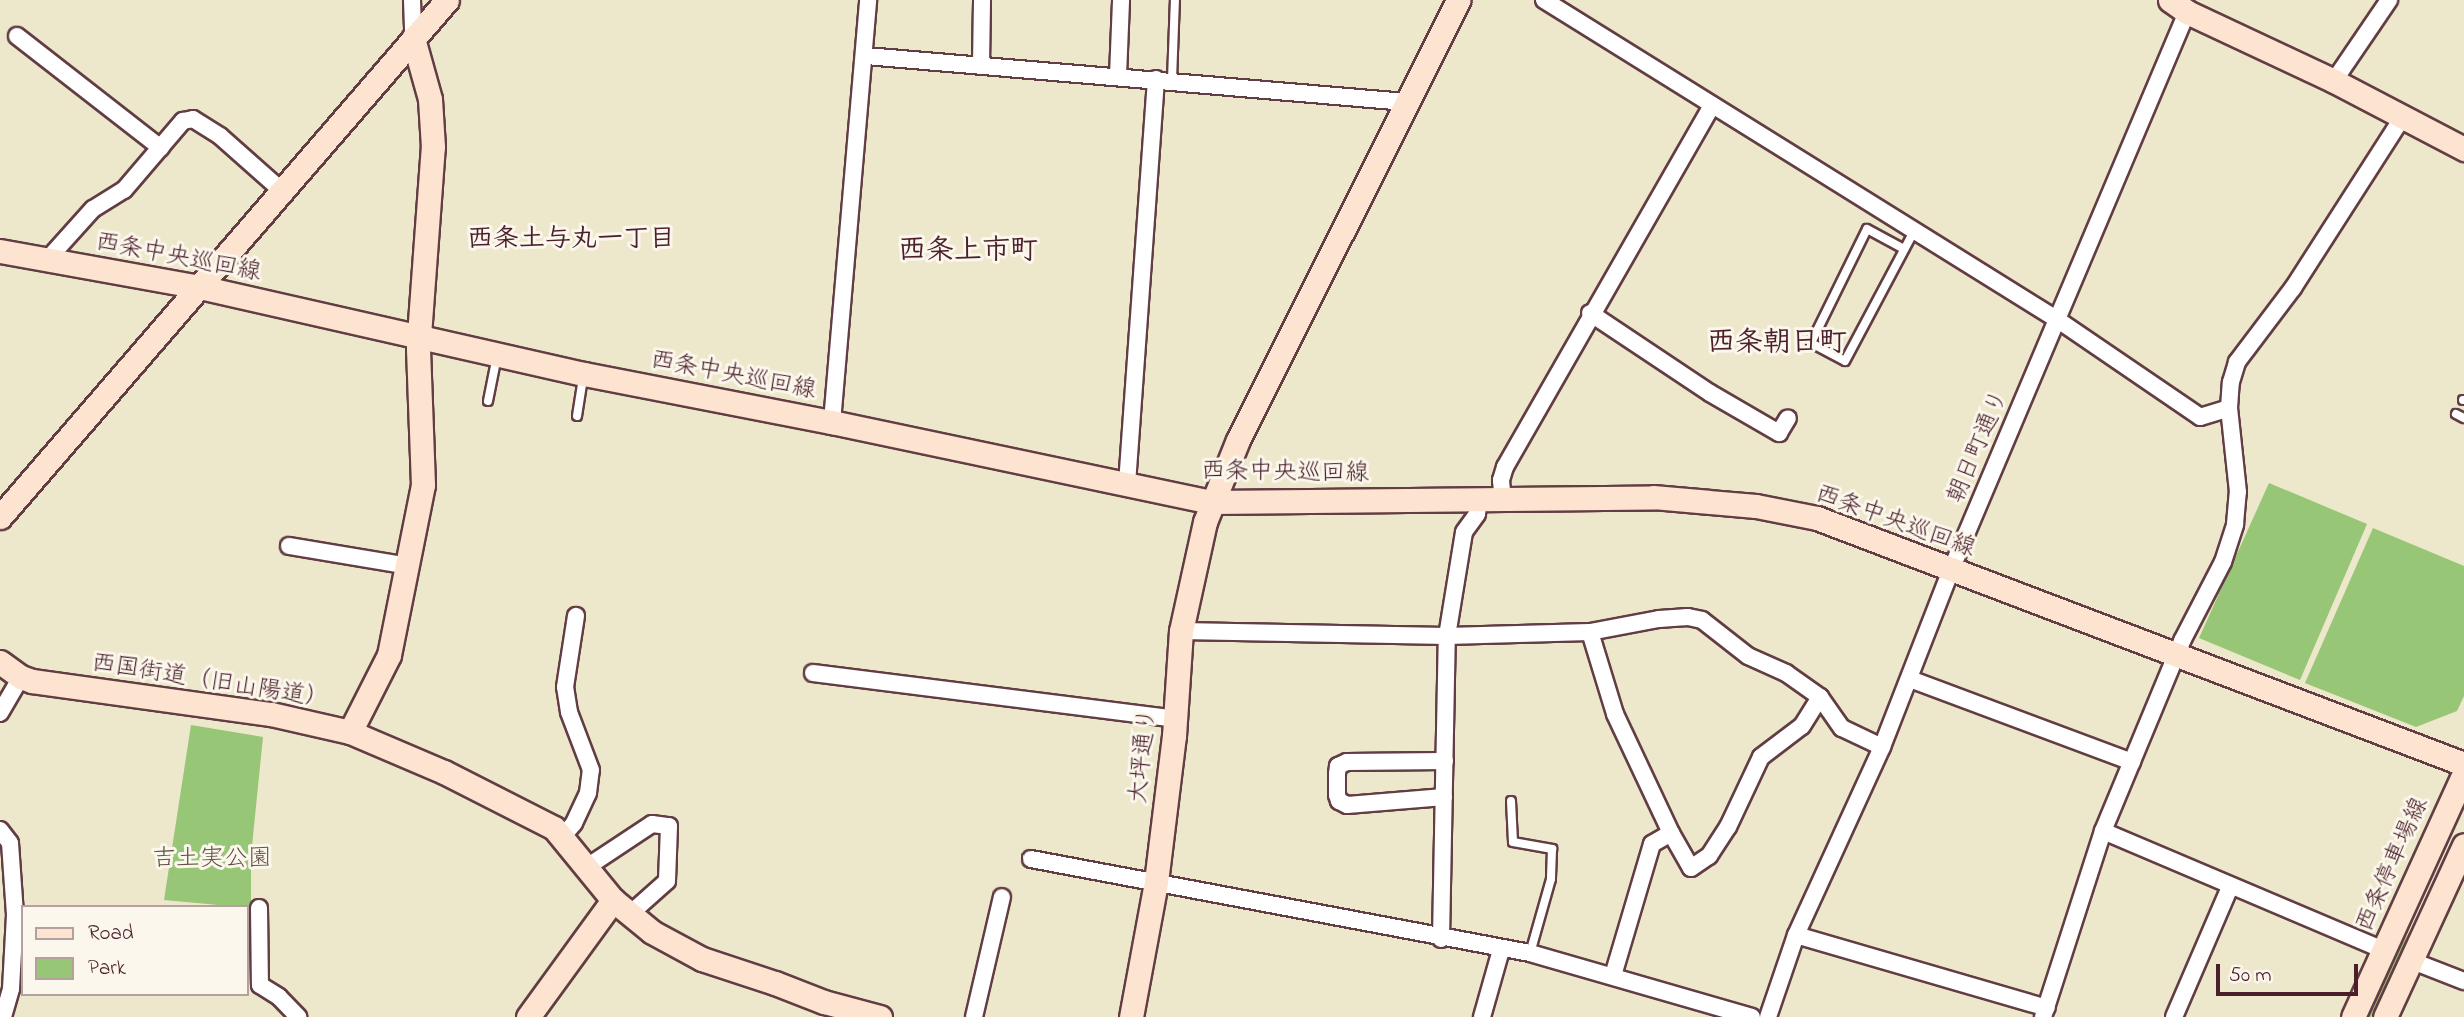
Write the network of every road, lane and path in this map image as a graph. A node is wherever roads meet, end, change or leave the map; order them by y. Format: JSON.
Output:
{"nodes":[{"id":1,"x":412,"y":0,"type":"edge"},
{"id":2,"x":447,"y":0,"type":"edge"},
{"id":3,"x":868,"y":0,"type":"edge"},
{"id":4,"x":982,"y":0,"type":"edge"},
{"id":5,"x":1121,"y":0,"type":"edge"},
{"id":6,"x":1175,"y":0,"type":"edge"},
{"id":7,"x":1458,"y":0,"type":"edge"},
{"id":8,"x":1544,"y":0,"type":"edge"},
{"id":9,"x":2389,"y":0,"type":"edge"},
{"id":10,"x":2183,"y":4,"type":"edge"},
{"id":11,"x":17,"y":36,"type":"dead end"},
{"id":12,"x":413,"y":38,"type":"junction"},
{"id":13,"x":866,"y":56,"type":"junction"},
{"id":14,"x":981,"y":65,"type":"junction"},
{"id":15,"x":1118,"y":76,"type":"junction"},
{"id":16,"x":1164,"y":80,"type":"junction"},
{"id":17,"x":2334,"y":81,"type":"junction"},
{"id":18,"x":1406,"y":102,"type":"junction"},
{"id":19,"x":1712,"y":106,"type":"junction"},
{"id":20,"x":2402,"y":118,"type":"junction"},
{"id":21,"x":161,"y":148,"type":"junction"},
{"id":22,"x":2464,"y":149,"type":"edge"},
{"id":23,"x":282,"y":191,"type":"junction"},
{"id":24,"x":1914,"y":230,"type":"junction"},
{"id":25,"x":1904,"y":249,"type":"junction"},
{"id":26,"x":0,"y":251,"type":"edge"},
{"id":27,"x":47,"y":260,"type":"junction"},
{"id":28,"x":200,"y":287,"type":"junction"},
{"id":29,"x":1590,"y":313,"type":"junction"},
{"id":30,"x":2058,"y":320,"type":"junction"},
{"id":31,"x":418,"y":336,"type":"junction"},
{"id":32,"x":497,"y":354,"type":"junction"},
{"id":33,"x":584,"y":374,"type":"junction"},
{"id":34,"x":488,"y":401,"type":"dead end"},
{"id":35,"x":2229,"y":408,"type":"junction"},
{"id":36,"x":577,"y":416,"type":"dead end"},
{"id":37,"x":1788,"y":418,"type":"dead end"},
{"id":38,"x":832,"y":422,"type":"junction"},
{"id":39,"x":1127,"y":484,"type":"junction"},
{"id":40,"x":1479,"y":500,"type":"junction"},
{"id":41,"x":1503,"y":500,"type":"junction"},
{"id":42,"x":1212,"y":502,"type":"junction"},
{"id":43,"x":0,"y":517,"type":"edge"},
{"id":44,"x":289,"y":546,"type":"dead end"},
{"id":45,"x":409,"y":566,"type":"junction"},
{"id":46,"x":1951,"y":570,"type":"junction"},
{"id":47,"x":576,"y":617,"type":"dead end"},
{"id":48,"x":1181,"y":631,"type":"junction"},
{"id":49,"x":1590,"y":632,"type":"junction"},
{"id":50,"x":1447,"y":636,"type":"junction"},
{"id":51,"x":2175,"y":656,"type":"junction"},
{"id":52,"x":0,"y":662,"type":"edge"},
{"id":53,"x":813,"y":673,"type":"dead end"},
{"id":54,"x":20,"y":677,"type":"junction"},
{"id":55,"x":1910,"y":679,"type":"junction"},
{"id":56,"x":1820,"y":697,"type":"junction"},
{"id":57,"x":0,"y":713,"type":"edge"},
{"id":58,"x":1175,"y":719,"type":"junction"},
{"id":59,"x":350,"y":732,"type":"junction"},
{"id":60,"x":1882,"y":747,"type":"junction"},
{"id":61,"x":1445,"y":761,"type":"junction"},
{"id":62,"x":2132,"y":762,"type":"junction"},
{"id":63,"x":2464,"y":764,"type":"edge"},
{"id":64,"x":2464,"y":773,"type":"edge"},
{"id":65,"x":1444,"y":797,"type":"junction"},
{"id":66,"x":1511,"y":801,"type":"dead end"},
{"id":67,"x":0,"y":830,"type":"edge"},
{"id":68,"x":2103,"y":831,"type":"junction"},
{"id":69,"x":1671,"y":833,"type":"junction"},
{"id":70,"x":562,"y":837,"type":"junction"},
{"id":71,"x":2464,"y":845,"type":"edge"},
{"id":72,"x":1031,"y":859,"type":"dead end"},
{"id":73,"x":587,"y":867,"type":"junction"},
{"id":74,"x":1156,"y":882,"type":"junction"},
{"id":75,"x":2230,"y":887,"type":"junction"},
{"id":76,"x":1002,"y":897,"type":"dead end"},
{"id":77,"x":621,"y":907,"type":"junction"},
{"id":78,"x":259,"y":908,"type":"dead end"},
{"id":79,"x":1796,"y":935,"type":"junction"},
{"id":80,"x":1441,"y":939,"type":"junction"},
{"id":81,"x":1501,"y":950,"type":"junction"},
{"id":82,"x":2384,"y":950,"type":"junction"},
{"id":83,"x":1530,"y":953,"type":"junction"},
{"id":84,"x":2410,"y":960,"type":"junction"},
{"id":85,"x":1613,"y":976,"type":"junction"},
{"id":86,"x":2464,"y":981,"type":"edge"},
{"id":87,"x":823,"y":1010,"type":"edge"},
{"id":88,"x":1702,"y":1010,"type":"edge"},
{"id":89,"x":2045,"y":1012,"type":"edge"},
{"id":90,"x":3,"y":1017,"type":"edge"},
{"id":91,"x":298,"y":1017,"type":"edge"},
{"id":92,"x":528,"y":1017,"type":"edge"},
{"id":93,"x":880,"y":1017,"type":"edge"},
{"id":94,"x":974,"y":1017,"type":"edge"},
{"id":95,"x":1131,"y":1017,"type":"edge"},
{"id":96,"x":1482,"y":1017,"type":"edge"},
{"id":97,"x":1752,"y":1017,"type":"edge"},
{"id":98,"x":1768,"y":1017,"type":"edge"},
{"id":99,"x":2174,"y":1017,"type":"edge"},
{"id":100,"x":2353,"y":1017,"type":"edge"},
{"id":101,"x":2385,"y":1017,"type":"edge"}],
"edges":[{"from":1,"to":12,"type":"street"},
{"from":2,"to":12,"type":"street"},
{"from":3,"to":13,"type":"street"},
{"from":4,"to":14,"type":"street"},
{"from":5,"to":15,"type":"street"},
{"from":6,"to":16,"type":"lane"},
{"from":7,"to":18,"type":"street","name":"大坪通り"},
{"from":8,"to":19,"type":"street"},
{"from":9,"to":17,"type":"street"},
{"from":10,"to":17,"type":"street"},
{"from":10,"to":30,"type":"street","name":"朝日町通り"},
{"from":11,"to":21,"type":"street"},
{"from":12,"to":23,"type":"street"},
{"from":12,"to":31,"type":"street"},
{"from":13,"to":14,"type":"street"},
{"from":13,"to":38,"type":"street"},
{"from":14,"to":15,"type":"street"},
{"from":15,"to":16,"type":"street"},
{"from":16,"to":18,"type":"street"},
{"from":16,"to":39,"type":"street"},
{"from":17,"to":20,"type":"street"},
{"from":18,"to":42,"type":"street","name":"大坪通り"},
{"from":19,"to":24,"type":"street"},
{"from":19,"to":29,"type":"street"},
{"from":20,"to":22,"type":"street"},
{"from":20,"to":35,"type":"street"},
{"from":21,"to":23,"type":"street"},
{"from":21,"to":27,"type":"street"},
{"from":23,"to":28,"type":"street"},
{"from":24,"to":25,"type":"lane"},
{"from":24,"to":30,"type":"street"},
{"from":25,"to":25,"type":"lane"},
{"from":26,"to":27,"type":"street","name":"西条中央巡回線"},
{"from":27,"to":28,"type":"street","name":"西条中央巡回線"},
{"from":28,"to":31,"type":"street","name":"西条中央巡回線"},
{"from":28,"to":43,"type":"street"},
{"from":29,"to":37,"type":"street"},
{"from":29,"to":41,"type":"street"},
{"from":30,"to":35,"type":"street"},
{"from":30,"to":46,"type":"street","name":"朝日町通り"},
{"from":31,"to":32,"type":"street","name":"西条中央巡回線"},
{"from":31,"to":45,"type":"street"},
{"from":32,"to":33,"type":"street","name":"西条中央巡回線"},
{"from":32,"to":34,"type":"lane"},
{"from":33,"to":36,"type":"lane"},
{"from":33,"to":38,"type":"street","name":"西条中央巡回線"},
{"from":35,"to":51,"type":"street"},
{"from":38,"to":39,"type":"street","name":"西条中央巡回線"},
{"from":39,"to":42,"type":"street","name":"西条中央巡回線"},
{"from":40,"to":41,"type":"street","name":"西条中央巡回線"},
{"from":40,"to":42,"type":"street","name":"西条中央巡回線"},
{"from":40,"to":50,"type":"street"},
{"from":41,"to":46,"type":"street","name":"西条中央巡回線"},
{"from":42,"to":48,"type":"street","name":"大坪通り"},
{"from":44,"to":45,"type":"street"},
{"from":45,"to":59,"type":"street"},
{"from":46,"to":51,"type":"street","name":"西条中央巡回線"},
{"from":46,"to":55,"type":"street","name":"朝日町通り"},
{"from":47,"to":70,"type":"street"},
{"from":48,"to":50,"type":"street"},
{"from":48,"to":58,"type":"street","name":"大坪通り"},
{"from":49,"to":50,"type":"street"},
{"from":49,"to":56,"type":"street"},
{"from":49,"to":69,"type":"street"},
{"from":50,"to":61,"type":"street"},
{"from":51,"to":62,"type":"street"},
{"from":51,"to":63,"type":"street","name":"西条中央巡回線"},
{"from":52,"to":54,"type":"street","name":"西国街道（旧山陽道）"},
{"from":53,"to":58,"type":"street"},
{"from":54,"to":57,"type":"street"},
{"from":54,"to":59,"type":"street","name":"西国街道（旧山陽道）"},
{"from":55,"to":60,"type":"street","name":"朝日町通り"},
{"from":55,"to":62,"type":"street"},
{"from":56,"to":60,"type":"street"},
{"from":56,"to":69,"type":"street"},
{"from":58,"to":74,"type":"street","name":"大坪通り"},
{"from":59,"to":70,"type":"street","name":"西国街道（旧山陽道）"},
{"from":60,"to":79,"type":"street","name":"朝日町通り"},
{"from":61,"to":65,"type":"street"},
{"from":61,"to":65,"type":"street"},
{"from":62,"to":68,"type":"street"},
{"from":64,"to":82,"type":"street","name":"西条停車場線"},
{"from":65,"to":80,"type":"street"},
{"from":66,"to":83,"type":"lane"},
{"from":67,"to":90,"type":"street"},
{"from":68,"to":75,"type":"street"},
{"from":68,"to":89,"type":"street"},
{"from":69,"to":85,"type":"street"},
{"from":70,"to":73,"type":"street","name":"西国街道（旧山陽道）"},
{"from":71,"to":84,"type":"street"},
{"from":72,"to":74,"type":"street"},
{"from":73,"to":77,"type":"street","name":"西国街道（旧山陽道）"},
{"from":73,"to":77,"type":"street"},
{"from":74,"to":80,"type":"street"},
{"from":74,"to":95,"type":"street","name":"大坪通り"},
{"from":75,"to":82,"type":"street"},
{"from":75,"to":99,"type":"street"},
{"from":76,"to":94,"type":"street"},
{"from":77,"to":87,"type":"street","name":"西国街道（旧山陽道）"},
{"from":77,"to":92,"type":"street"},
{"from":78,"to":91,"type":"street"},
{"from":79,"to":89,"type":"street"},
{"from":79,"to":98,"type":"street","name":"朝日町通り"},
{"from":80,"to":81,"type":"street"},
{"from":81,"to":83,"type":"street"},
{"from":81,"to":96,"type":"street"},
{"from":82,"to":100,"type":"street","name":"西条停車場線"},
{"from":83,"to":85,"type":"street"},
{"from":84,"to":86,"type":"street"},
{"from":84,"to":101,"type":"street"},
{"from":85,"to":88,"type":"street"},
{"from":87,"to":93,"type":"street","name":"西国街道（旧山陽道）"},
{"from":88,"to":97,"type":"street"}]}
